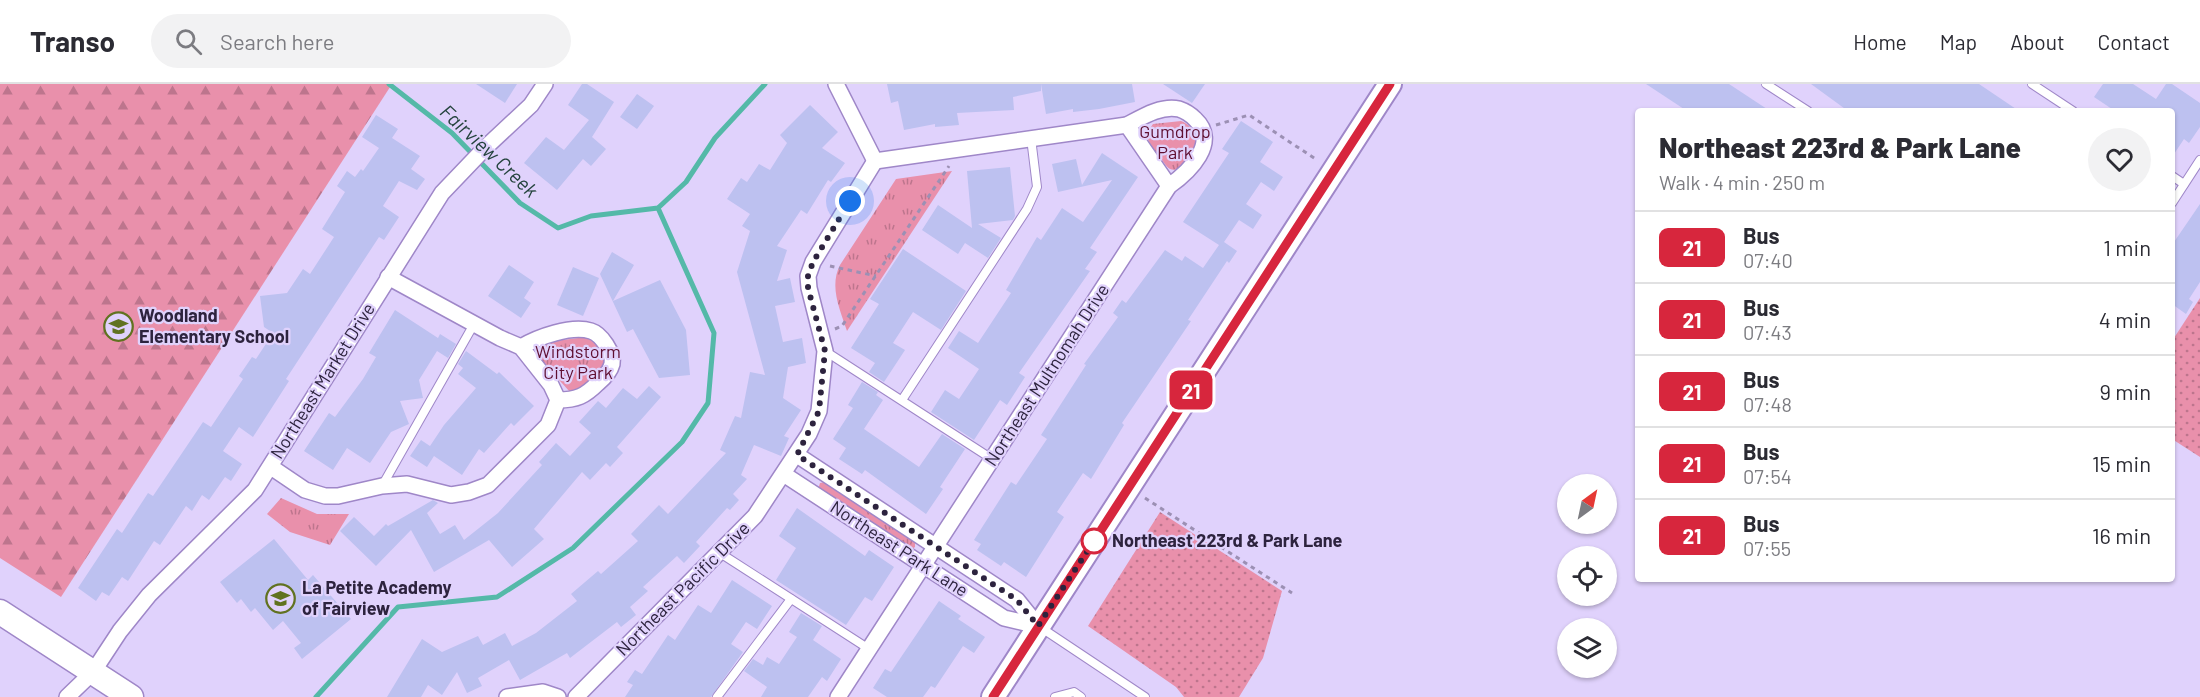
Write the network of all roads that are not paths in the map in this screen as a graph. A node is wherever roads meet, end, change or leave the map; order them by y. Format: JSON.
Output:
{"nodes":[{"id":1,"x":545,"y":84,"type":"edge"},
{"id":2,"x":836,"y":84,"type":"edge"},
{"id":3,"x":1390,"y":84,"type":"edge"},
{"id":4,"x":1767,"y":84,"type":"edge"},
{"id":5,"x":2032,"y":84,"type":"edge"},
{"id":6,"x":1803,"y":108,"type":"edge"},
{"id":7,"x":2068,"y":108,"type":"edge"},
{"id":8,"x":1127,"y":124,"type":"junction"},
{"id":9,"x":1031,"y":137,"type":"junction"},
{"id":10,"x":2200,"y":160,"type":"edge"},
{"id":11,"x":875,"y":161,"type":"junction"},
{"id":12,"x":2175,"y":178,"type":"edge"},
{"id":13,"x":2184,"y":184,"type":"junction"},
{"id":14,"x":1169,"y":186,"type":"junction"},
{"id":15,"x":2175,"y":198,"type":"edge"},
{"id":16,"x":388,"y":277,"type":"junction"},
{"id":17,"x":474,"y":324,"type":"junction"},
{"id":18,"x":520,"y":347,"type":"junction"},
{"id":19,"x":825,"y":351,"type":"junction"},
{"id":20,"x":558,"y":400,"type":"junction"},
{"id":21,"x":902,"y":400,"type":"junction"},
{"id":22,"x":797,"y":455,"type":"junction"},
{"id":23,"x":992,"y":459,"type":"junction"},
{"id":24,"x":271,"y":467,"type":"junction"},
{"id":25,"x":785,"y":475,"type":"junction"},
{"id":26,"x":382,"y":486,"type":"junction"},
{"id":27,"x":936,"y":546,"type":"junction"},
{"id":28,"x":720,"y":552,"type":"junction"},
{"id":29,"x":925,"y":565,"type":"junction"},
{"id":30,"x":791,"y":599,"type":"junction"},
{"id":31,"x":0,"y":612,"type":"edge"},
{"id":32,"x":1038,"y":626,"type":"junction"},
{"id":33,"x":869,"y":649,"type":"junction"},
{"id":34,"x":93,"y":672,"type":"junction"},
{"id":35,"x":67,"y":697,"type":"edge"},
{"id":36,"x":86,"y":697,"type":"edge"},
{"id":37,"x":131,"y":697,"type":"edge"},
{"id":38,"x":507,"y":697,"type":"edge"},
{"id":39,"x":558,"y":697,"type":"edge"},
{"id":40,"x":576,"y":697,"type":"edge"},
{"id":41,"x":717,"y":697,"type":"edge"},
{"id":42,"x":838,"y":697,"type":"edge"},
{"id":43,"x":993,"y":697,"type":"edge"},
{"id":44,"x":1055,"y":697,"type":"edge"},
{"id":45,"x":1082,"y":697,"type":"edge"},
{"id":46,"x":1145,"y":697,"type":"edge"}],
"edges":[{"from":1,"to":16,"type":"street","name":"Northeast Market Drive"},
{"from":2,"to":11,"type":"street"},
{"from":3,"to":32,"type":"main road"},
{"from":4,"to":6,"type":"lane"},
{"from":5,"to":7,"type":"lane"},
{"from":8,"to":9,"type":"street"},
{"from":8,"to":14,"type":"street"},
{"from":8,"to":14,"type":"street","name":"Northeast Multnomah Drive"},
{"from":9,"to":11,"type":"street"},
{"from":9,"to":21,"type":"lane"},
{"from":10,"to":13,"type":"lane"},
{"from":11,"to":19,"type":"street"},
{"from":12,"to":13,"type":"lane"},
{"from":13,"to":15,"type":"lane"},
{"from":14,"to":23,"type":"street","name":"Northeast Multnomah Drive"},
{"from":16,"to":17,"type":"street"},
{"from":16,"to":24,"type":"street","name":"Northeast Market Drive"},
{"from":17,"to":18,"type":"street"},
{"from":17,"to":26,"type":"lane"},
{"from":18,"to":20,"type":"street"},
{"from":18,"to":20,"type":"street"},
{"from":19,"to":21,"type":"lane"},
{"from":19,"to":22,"type":"street"},
{"from":20,"to":26,"type":"street"},
{"from":21,"to":23,"type":"lane"},
{"from":22,"to":25,"type":"street"},
{"from":22,"to":27,"type":"street","name":"Northeast Park Lane"},
{"from":23,"to":27,"type":"street","name":"Northeast Multnomah Drive"},
{"from":24,"to":26,"type":"street"},
{"from":24,"to":34,"type":"street","name":"Northeast Market Drive"},
{"from":25,"to":28,"type":"street","name":"Northeast Pacific Drive"},
{"from":25,"to":29,"type":"street","name":"Northeast Park Lane"},
{"from":27,"to":29,"type":"street","name":"Northeast Multnomah Drive"},
{"from":27,"to":32,"type":"street","name":"Northeast Park Lane"},
{"from":28,"to":30,"type":"lane"},
{"from":28,"to":40,"type":"street","name":"Northeast Pacific Drive"},
{"from":29,"to":32,"type":"street","name":"Northeast Park Lane"},
{"from":29,"to":33,"type":"street"},
{"from":30,"to":33,"type":"lane"},
{"from":30,"to":41,"type":"lane"},
{"from":31,"to":34,"type":"main road"},
{"from":32,"to":43,"type":"main road"},
{"from":32,"to":46,"type":"lane","name":"Northeast Park Lane"},
{"from":33,"to":42,"type":"street"},
{"from":34,"to":35,"type":"street"},
{"from":34,"to":36,"type":"street"},
{"from":34,"to":37,"type":"main road"},
{"from":38,"to":39,"type":"street"},
{"from":44,"to":45,"type":"lane"}]}
